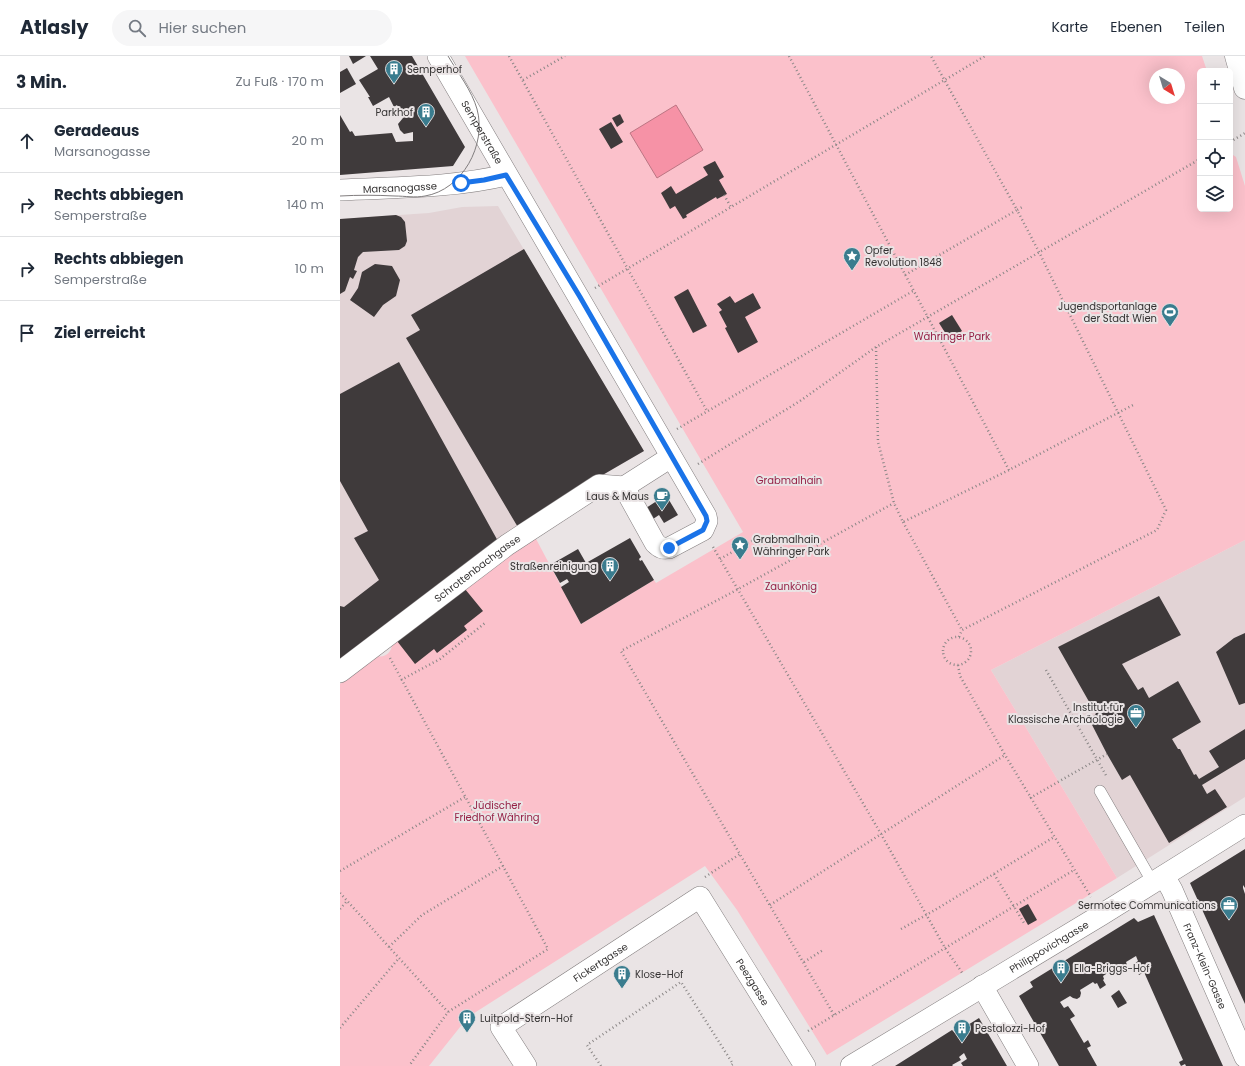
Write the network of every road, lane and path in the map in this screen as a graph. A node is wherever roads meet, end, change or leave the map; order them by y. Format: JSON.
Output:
{"nodes":[{"id":1,"x":438,"y":56,"type":"edge"},
{"id":2,"x":509,"y":56,"type":"edge"},
{"id":3,"x":565,"y":56,"type":"edge"},
{"id":4,"x":789,"y":56,"type":"edge"},
{"id":5,"x":931,"y":56,"type":"edge"},
{"id":6,"x":985,"y":56,"type":"edge"},
{"id":7,"x":1236,"y":56,"type":"edge"},
{"id":8,"x":523,"y":80,"type":"junction"},
{"id":9,"x":944,"y":80,"type":"junction"},
{"id":10,"x":1245,"y":88,"type":"edge"},
{"id":11,"x":1245,"y":132,"type":"edge"},
{"id":12,"x":1233,"y":140,"type":"edge"},
{"id":13,"x":836,"y":144,"type":"junction"},
{"id":14,"x":1197,"y":161,"type":"edge"},
{"id":15,"x":506,"y":175,"type":"junction"},
{"id":16,"x":340,"y":190,"type":"edge"},
{"id":17,"x":724,"y":195,"type":"dead end"},
{"id":18,"x":1024,"y":206,"type":"dead end"},
{"id":19,"x":731,"y":207,"type":"junction"},
{"id":20,"x":1017,"y":210,"type":"junction"},
{"id":21,"x":1039,"y":252,"type":"junction"},
{"id":22,"x":627,"y":269,"type":"junction"},
{"id":23,"x":905,"y":275,"type":"junction"},
{"id":24,"x":914,"y":290,"type":"junction"},
{"id":25,"x":580,"y":297,"type":"junction"},
{"id":26,"x":927,"y":317,"type":"junction"},
{"id":27,"x":876,"y":347,"type":"junction"},
{"id":28,"x":1133,"y":405,"type":"dead end"},
{"id":29,"x":707,"y":411,"type":"junction"},
{"id":30,"x":1118,"y":414,"type":"junction"},
{"id":31,"x":660,"y":438,"type":"junction"},
{"id":32,"x":676,"y":465,"type":"junction"},
{"id":33,"x":1009,"y":470,"type":"junction"},
{"id":34,"x":624,"y":487,"type":"junction"},
{"id":35,"x":894,"y":503,"type":"junction"},
{"id":36,"x":904,"y":522,"type":"junction"},
{"id":37,"x":703,"y":530,"type":"junction"},
{"id":38,"x":755,"y":539,"type":"dead end"},
{"id":39,"x":720,"y":559,"type":"junction"},
{"id":40,"x":737,"y":588,"type":"junction"},
{"id":41,"x":485,"y":623,"type":"dead end"},
{"id":42,"x":962,"y":630,"type":"junction"},
{"id":43,"x":959,"y":637,"type":"junction"},
{"id":44,"x":388,"y":654,"type":"dead end"},
{"id":45,"x":958,"y":666,"type":"junction"},
{"id":46,"x":1046,"y":670,"type":"dead end"},
{"id":47,"x":340,"y":672,"type":"edge"},
{"id":48,"x":401,"y":680,"type":"junction"},
{"id":49,"x":1107,"y":754,"type":"dead end"},
{"id":50,"x":1005,"y":755,"type":"junction"},
{"id":51,"x":1097,"y":760,"type":"junction"},
{"id":52,"x":1109,"y":780,"type":"dead end"},
{"id":53,"x":1100,"y":791,"type":"dead end"},
{"id":54,"x":465,"y":797,"type":"junction"},
{"id":55,"x":1030,"y":798,"type":"junction"},
{"id":56,"x":1245,"y":825,"type":"edge"},
{"id":57,"x":881,"y":834,"type":"junction"},
{"id":58,"x":1054,"y":837,"type":"junction"},
{"id":59,"x":740,"y":854,"type":"junction"},
{"id":60,"x":503,"y":866,"type":"junction"},
{"id":61,"x":1074,"y":870,"type":"junction"},
{"id":62,"x":340,"y":871,"type":"edge"},
{"id":63,"x":994,"y":874,"type":"junction"},
{"id":64,"x":1158,"y":879,"type":"junction"},
{"id":65,"x":340,"y":893,"type":"edge"},
{"id":66,"x":700,"y":897,"type":"junction"},
{"id":67,"x":1091,"y":898,"type":"dead end"},
{"id":68,"x":347,"y":901,"type":"junction"},
{"id":69,"x":770,"y":905,"type":"junction"},
{"id":70,"x":1014,"y":907,"type":"junction"},
{"id":71,"x":340,"y":909,"type":"edge"},
{"id":72,"x":926,"y":915,"type":"junction"},
{"id":73,"x":1026,"y":922,"type":"dead end"},
{"id":74,"x":901,"y":929,"type":"dead end"},
{"id":75,"x":389,"y":947,"type":"junction"},
{"id":76,"x":946,"y":948,"type":"junction"},
{"id":77,"x":823,"y":950,"type":"dead end"},
{"id":78,"x":399,"y":958,"type":"junction"},
{"id":79,"x":804,"y":962,"type":"junction"},
{"id":80,"x":982,"y":986,"type":"junction"},
{"id":81,"x":448,"y":1012,"type":"junction"},
{"id":82,"x":834,"y":1015,"type":"junction"},
{"id":83,"x":340,"y":1028,"type":"edge"},
{"id":84,"x":790,"y":1042,"type":"junction"},
{"id":85,"x":1245,"y":1057,"type":"edge"},
{"id":86,"x":408,"y":1066,"type":"edge"},
{"id":87,"x":526,"y":1066,"type":"edge"},
{"id":88,"x":601,"y":1066,"type":"edge"},
{"id":89,"x":730,"y":1066,"type":"edge"},
{"id":90,"x":806,"y":1066,"type":"edge"},
{"id":91,"x":851,"y":1066,"type":"edge"},
{"id":92,"x":1028,"y":1066,"type":"edge"}],
"edges":[{"from":1,"to":15,"type":"street","name":"Semperstraße"},
{"from":2,"to":8,"type":"path"},
{"from":3,"to":8,"type":"path"},
{"from":4,"to":13,"type":"path"},
{"from":5,"to":9,"type":"path"},
{"from":6,"to":9,"type":"path"},
{"from":7,"to":10,"type":"street"},
{"from":8,"to":22,"type":"path"},
{"from":9,"to":13,"type":"path"},
{"from":9,"to":20,"type":"path"},
{"from":11,"to":12,"type":"path"},
{"from":13,"to":19,"type":"path"},
{"from":13,"to":23,"type":"path"},
{"from":14,"to":21,"type":"path"},
{"from":15,"to":16,"type":"street","name":"Marsanogasse"},
{"from":15,"to":25,"type":"street","name":"Semperstraße"},
{"from":17,"to":19,"type":"path"},
{"from":18,"to":20,"type":"path"},
{"from":19,"to":22,"type":"path"},
{"from":20,"to":21,"type":"path"},
{"from":20,"to":23,"type":"path"},
{"from":21,"to":26,"type":"path"},
{"from":21,"to":30,"type":"path"},
{"from":22,"to":25,"type":"path"},
{"from":22,"to":29,"type":"path"},
{"from":23,"to":24,"type":"path"},
{"from":24,"to":26,"type":"path"},
{"from":24,"to":29,"type":"path"},
{"from":25,"to":31,"type":"street","name":"Semperstraße"},
{"from":26,"to":27,"type":"path"},
{"from":26,"to":33,"type":"path"},
{"from":27,"to":32,"type":"path"},
{"from":27,"to":35,"type":"path"},
{"from":28,"to":30,"type":"path"},
{"from":29,"to":31,"type":"path"},
{"from":30,"to":33,"type":"path"},
{"from":30,"to":42,"type":"path"},
{"from":31,"to":32,"type":"street","name":"Semperstraße"},
{"from":32,"to":34,"type":"street"},
{"from":32,"to":37,"type":"street","name":"Semperstraße"},
{"from":33,"to":36,"type":"path"},
{"from":34,"to":37,"type":"street"},
{"from":34,"to":47,"type":"street","name":"Schrottenbachgasse"},
{"from":35,"to":36,"type":"path"},
{"from":35,"to":40,"type":"path"},
{"from":36,"to":42,"type":"path"},
{"from":37,"to":39,"type":"path"},
{"from":38,"to":39,"type":"path"},
{"from":39,"to":40,"type":"path"},
{"from":40,"to":57,"type":"path"},
{"from":40,"to":59,"type":"path"},
{"from":41,"to":48,"type":"path"},
{"from":42,"to":43,"type":"path"},
{"from":43,"to":45,"type":"path"},
{"from":43,"to":45,"type":"path"},
{"from":44,"to":48,"type":"path"},
{"from":45,"to":50,"type":"path"},
{"from":46,"to":51,"type":"path"},
{"from":48,"to":54,"type":"path"},
{"from":49,"to":51,"type":"path"},
{"from":50,"to":55,"type":"path"},
{"from":50,"to":57,"type":"path"},
{"from":51,"to":52,"type":"path"},
{"from":51,"to":55,"type":"path"},
{"from":53,"to":64,"type":"lane"},
{"from":54,"to":60,"type":"path"},
{"from":54,"to":62,"type":"path"},
{"from":55,"to":58,"type":"path"},
{"from":56,"to":64,"type":"street","name":"Philippovichgasse"},
{"from":57,"to":69,"type":"path"},
{"from":57,"to":72,"type":"path"},
{"from":58,"to":61,"type":"path"},
{"from":58,"to":63,"type":"path"},
{"from":59,"to":66,"type":"path"},
{"from":59,"to":69,"type":"path"},
{"from":60,"to":75,"type":"path"},
{"from":60,"to":81,"type":"path"},
{"from":61,"to":67,"type":"path"},
{"from":61,"to":70,"type":"path"},
{"from":63,"to":70,"type":"path"},
{"from":63,"to":72,"type":"path"},
{"from":64,"to":80,"type":"street","name":"Philippovichgasse"},
{"from":64,"to":85,"type":"street","name":"Franz-Klein-Gasse"},
{"from":65,"to":68,"type":"path"},
{"from":66,"to":84,"type":"street","name":"Peezgasse"},
{"from":66,"to":87,"type":"street","name":"Fickertgasse"},
{"from":68,"to":71,"type":"path"},
{"from":68,"to":75,"type":"path"},
{"from":69,"to":79,"type":"path"},
{"from":70,"to":73,"type":"path"},
{"from":70,"to":76,"type":"path"},
{"from":72,"to":74,"type":"path"},
{"from":72,"to":76,"type":"path"},
{"from":75,"to":78,"type":"path"},
{"from":76,"to":80,"type":"path"},
{"from":76,"to":82,"type":"path"},
{"from":77,"to":79,"type":"path"},
{"from":78,"to":81,"type":"path"},
{"from":78,"to":83,"type":"path"},
{"from":79,"to":82,"type":"path"},
{"from":80,"to":91,"type":"street","name":"Philippovichgasse"},
{"from":80,"to":92,"type":"street"},
{"from":81,"to":86,"type":"path"},
{"from":82,"to":84,"type":"path"},
{"from":84,"to":90,"type":"street","name":"Peezgasse"},
{"from":88,"to":89,"type":"path"}]}
